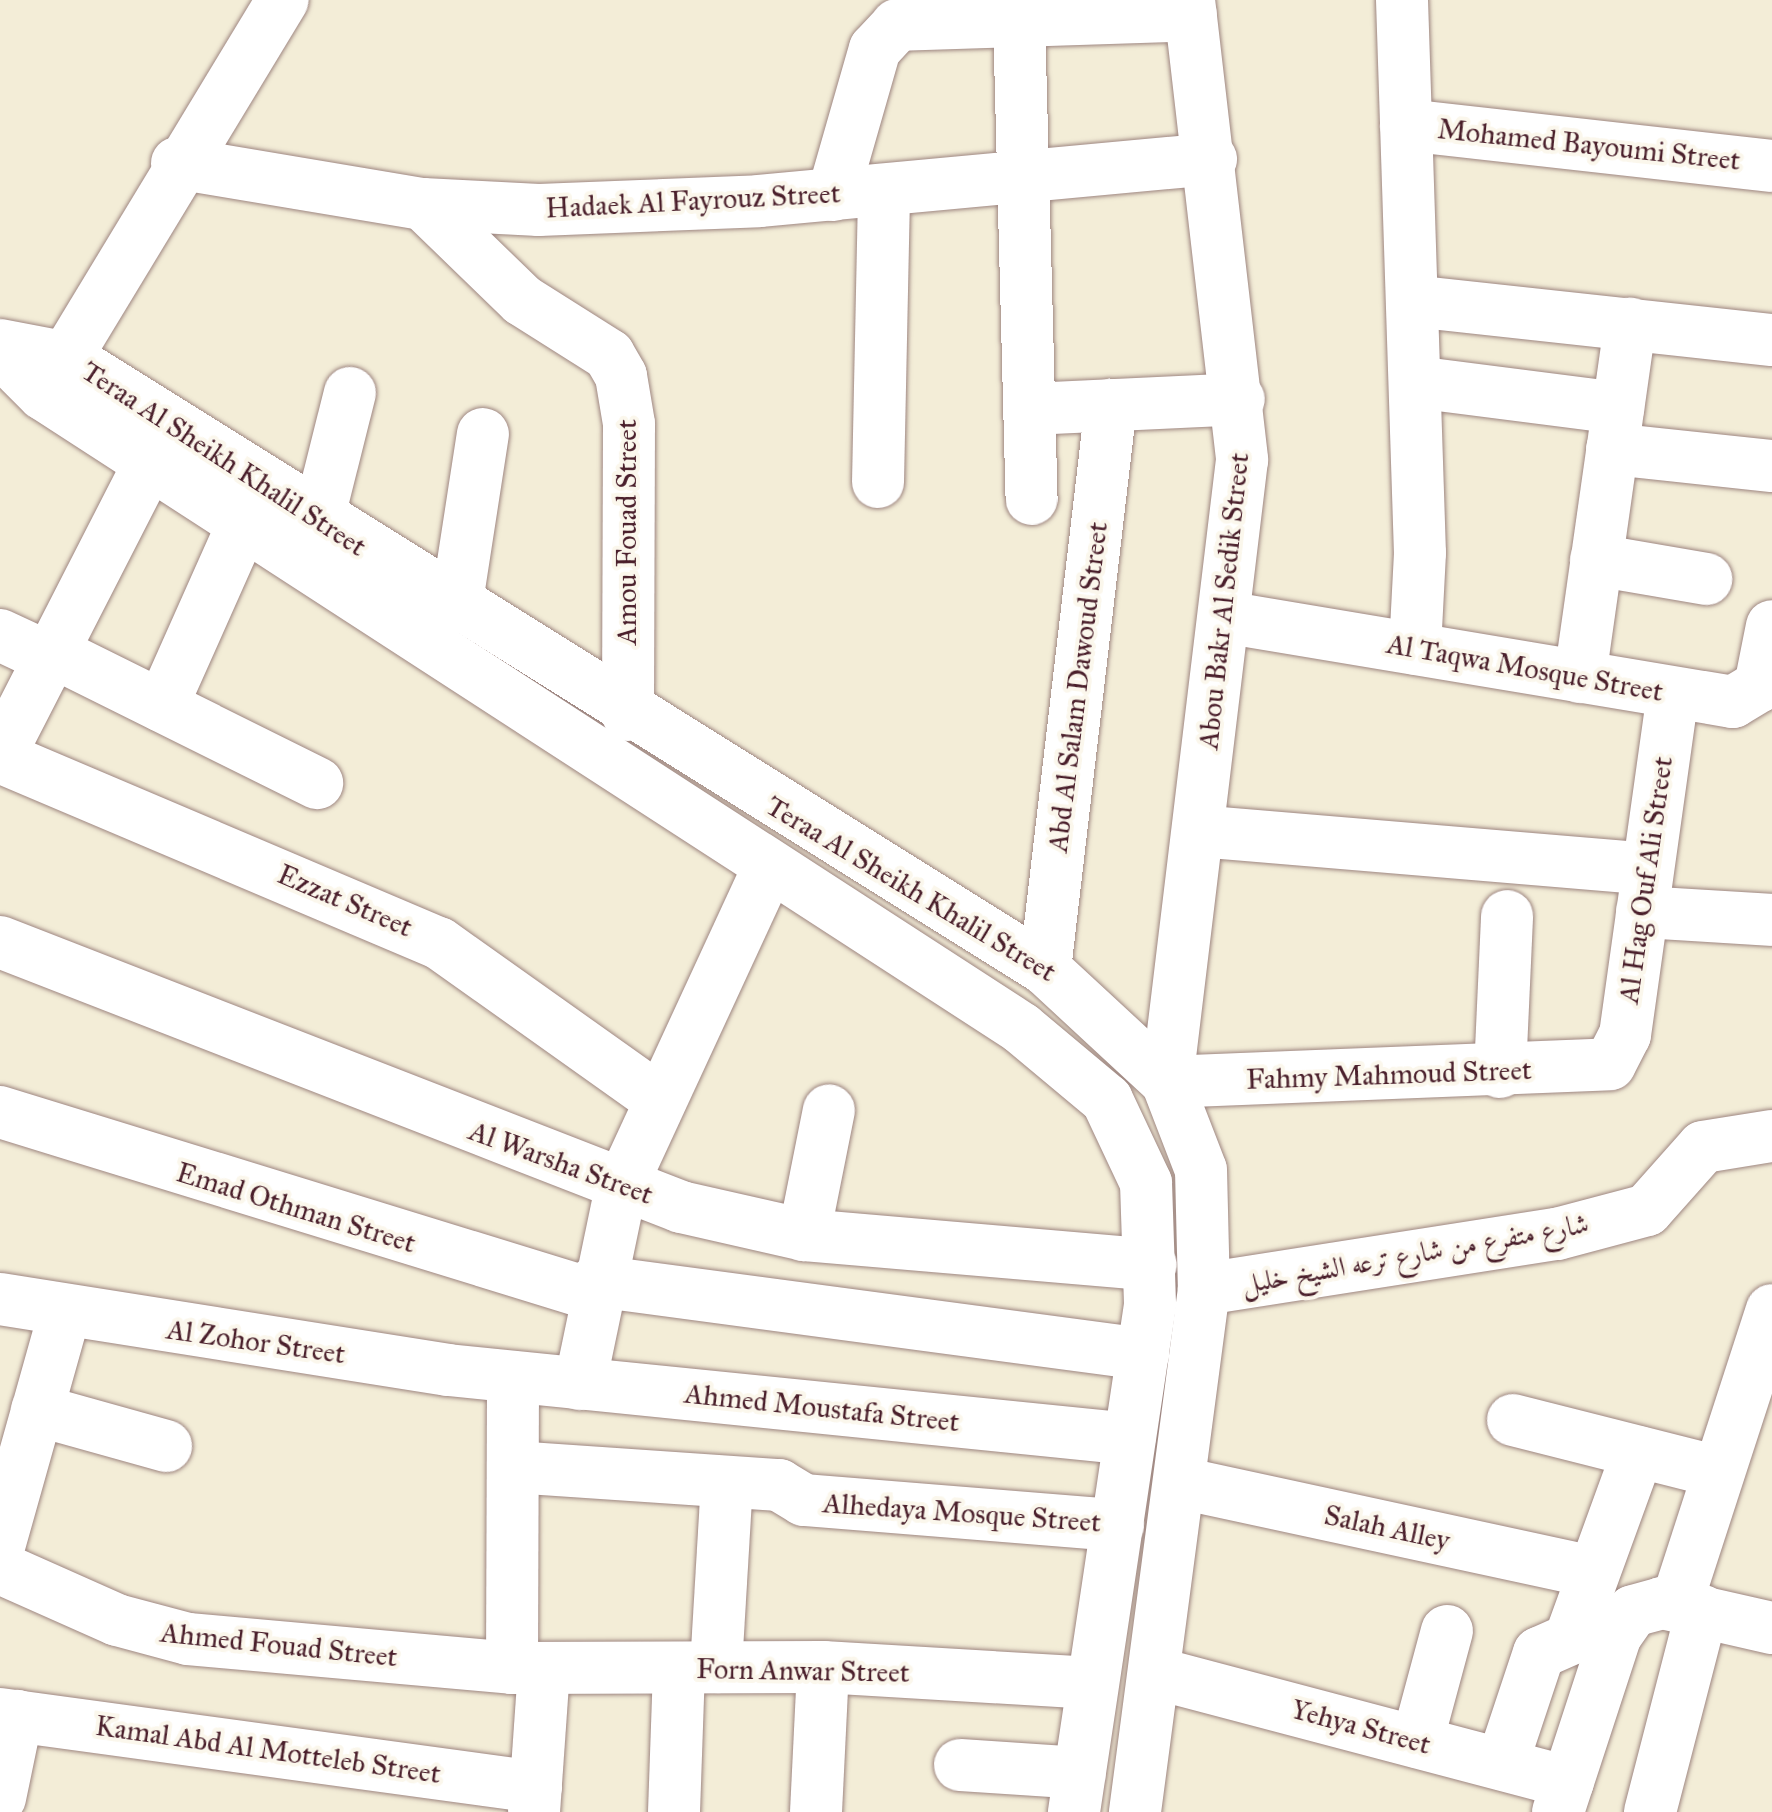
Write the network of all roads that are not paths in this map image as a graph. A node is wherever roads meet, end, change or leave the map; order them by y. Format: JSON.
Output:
{"nodes":[{"id":1,"x":283,"y":0,"type":"edge"},
{"id":2,"x":1402,"y":0,"type":"edge"},
{"id":3,"x":1190,"y":7,"type":"edge"},
{"id":4,"x":998,"y":12,"type":"edge"},
{"id":5,"x":1406,"y":125,"type":"junction"},
{"id":6,"x":1211,"y":159,"type":"junction"},
{"id":7,"x":176,"y":163,"type":"junction"},
{"id":8,"x":1772,"y":166,"type":"edge"},
{"id":9,"x":1024,"y":177,"type":"junction"},
{"id":10,"x":858,"y":192,"type":"junction"},
{"id":11,"x":422,"y":204,"type":"junction"},
{"id":12,"x":1412,"y":302,"type":"junction"},
{"id":13,"x":1630,"y":324,"type":"junction"},
{"id":14,"x":1772,"y":340,"type":"edge"},
{"id":15,"x":0,"y":348,"type":"edge"},
{"id":16,"x":55,"y":376,"type":"junction"},
{"id":17,"x":1415,"y":382,"type":"junction"},
{"id":18,"x":350,"y":393,"type":"dead end"},
{"id":19,"x":1239,"y":399,"type":"junction"},
{"id":20,"x":1111,"y":405,"type":"junction"},
{"id":21,"x":1030,"y":409,"type":"junction"},
{"id":22,"x":1615,"y":428,"type":"junction"},
{"id":23,"x":483,"y":434,"type":"dead end"},
{"id":24,"x":149,"y":464,"type":"junction"},
{"id":25,"x":1772,"y":466,"type":"edge"},
{"id":26,"x":878,"y":482,"type":"dead end"},
{"id":27,"x":1032,"y":499,"type":"dead end"},
{"id":28,"x":318,"y":520,"type":"junction"},
{"id":29,"x":242,"y":526,"type":"junction"},
{"id":30,"x":1596,"y":560,"type":"junction"},
{"id":31,"x":1706,"y":579,"type":"dead end"},
{"id":32,"x":456,"y":608,"type":"junction"},
{"id":33,"x":1224,"y":617,"type":"junction"},
{"id":34,"x":1772,"y":626,"type":"edge"},
{"id":35,"x":0,"y":634,"type":"edge"},
{"id":36,"x":1415,"y":650,"type":"junction"},
{"id":37,"x":51,"y":656,"type":"junction"},
{"id":38,"x":1580,"y":678,"type":"junction"},
{"id":39,"x":1673,"y":692,"type":"junction"},
{"id":40,"x":162,"y":706,"type":"junction"},
{"id":41,"x":628,"y":715,"type":"junction"},
{"id":42,"x":0,"y":756,"type":"edge"},
{"id":43,"x":317,"y":783,"type":"dead end"},
{"id":44,"x":1198,"y":831,"type":"junction"},
{"id":45,"x":768,"y":869,"type":"junction"},
{"id":46,"x":1644,"y":891,"type":"junction"},
{"id":47,"x":1507,"y":916,"type":"dead end"},
{"id":48,"x":1772,"y":920,"type":"edge"},
{"id":49,"x":0,"y":942,"type":"edge"},
{"id":50,"x":1045,"y":969,"type":"junction"},
{"id":51,"x":1610,"y":1064,"type":"joint"},
{"id":52,"x":1500,"y":1072,"type":"junction"},
{"id":53,"x":1167,"y":1082,"type":"junction"},
{"id":54,"x":660,"y":1100,"type":"junction"},
{"id":55,"x":829,"y":1110,"type":"dead end"},
{"id":56,"x":0,"y":1112,"type":"edge"},
{"id":57,"x":1772,"y":1136,"type":"edge"},
{"id":58,"x":621,"y":1187,"type":"junction"},
{"id":59,"x":804,"y":1235,"type":"junction"},
{"id":60,"x":1151,"y":1265,"type":"junction"},
{"id":61,"x":595,"y":1288,"type":"junction"},
{"id":62,"x":1204,"y":1289,"type":"junction"},
{"id":63,"x":0,"y":1299,"type":"edge"},
{"id":64,"x":1772,"y":1310,"type":"edge"},
{"id":65,"x":64,"y":1315,"type":"junction"},
{"id":66,"x":1143,"y":1354,"type":"junction"},
{"id":67,"x":513,"y":1377,"type":"junction"},
{"id":68,"x":580,"y":1384,"type":"junction"},
{"id":69,"x":37,"y":1410,"type":"junction"},
{"id":70,"x":1514,"y":1420,"type":"dead end"},
{"id":71,"x":1130,"y":1439,"type":"junction"},
{"id":72,"x":166,"y":1446,"type":"dead end"},
{"id":73,"x":1638,"y":1452,"type":"junction"},
{"id":74,"x":513,"y":1467,"type":"junction"},
{"id":75,"x":1720,"y":1472,"type":"junction"},
{"id":76,"x":727,"y":1482,"type":"junction"},
{"id":77,"x":1181,"y":1483,"type":"junction"},
{"id":78,"x":1118,"y":1525,"type":"junction"},
{"id":79,"x":0,"y":1544,"type":"edge"},
{"id":80,"x":0,"y":1568,"type":"edge"},
{"id":81,"x":1594,"y":1572,"type":"junction"},
{"id":82,"x":1689,"y":1608,"type":"junction"},
{"id":83,"x":1772,"y":1628,"type":"edge"},
{"id":84,"x":1447,"y":1631,"type":"dead end"},
{"id":85,"x":823,"y":1667,"type":"junction"},
{"id":86,"x":697,"y":1668,"type":"junction"},
{"id":87,"x":528,"y":1669,"type":"junction"},
{"id":88,"x":1155,"y":1673,"type":"junction"},
{"id":89,"x":1093,"y":1683,"type":"junction"},
{"id":90,"x":8,"y":1715,"type":"edge"},
{"id":91,"x":1416,"y":1742,"type":"junction"},
{"id":92,"x":960,"y":1764,"type":"dead end"},
{"id":93,"x":1502,"y":1764,"type":"junction"},
{"id":94,"x":1077,"y":1793,"type":"edge"},
{"id":95,"x":1563,"y":1797,"type":"edge"},
{"id":96,"x":0,"y":1798,"type":"edge"},
{"id":97,"x":535,"y":1799,"type":"edge"},
{"id":98,"x":674,"y":1812,"type":"edge"},
{"id":99,"x":816,"y":1812,"type":"edge"},
{"id":100,"x":1135,"y":1812,"type":"edge"},
{"id":101,"x":1650,"y":1812,"type":"edge"}],
"edges":[{"from":1,"to":7,"type":"street"},
{"from":2,"to":5,"type":"street"},
{"from":3,"to":4,"type":"street"},
{"from":3,"to":6,"type":"street","name":"Abou Bakr Al Sedik Street"},
{"from":4,"to":9,"type":"street"},
{"from":4,"to":10,"type":"street"},
{"from":5,"to":8,"type":"street","name":"Mohamed Bayoumi Street"},
{"from":5,"to":12,"type":"street"},
{"from":6,"to":9,"type":"street","name":"Hadaek Al Fayrouz Street"},
{"from":6,"to":19,"type":"street","name":"Abou Bakr Al Sedik Street"},
{"from":7,"to":11,"type":"street","name":"Hadaek Al Fayrouz Street"},
{"from":7,"to":16,"type":"street"},
{"from":9,"to":10,"type":"street","name":"Hadaek Al Fayrouz Street"},
{"from":9,"to":21,"type":"street"},
{"from":10,"to":11,"type":"street","name":"Hadaek Al Fayrouz Street"},
{"from":10,"to":26,"type":"street"},
{"from":11,"to":41,"type":"street","name":"Amou Fouad Street"},
{"from":12,"to":13,"type":"street"},
{"from":12,"to":17,"type":"street"},
{"from":13,"to":14,"type":"street"},
{"from":13,"to":22,"type":"street"},
{"from":15,"to":16,"type":"street","name":"Teraa Al Sheikh Khalil Street"},
{"from":16,"to":24,"type":"street","name":"Teraa Al Sheikh Khalil Street"},
{"from":16,"to":28,"type":"street","name":"Teraa Al Sheikh Khalil Street"},
{"from":17,"to":22,"type":"street"},
{"from":17,"to":36,"type":"street"},
{"from":18,"to":28,"type":"street"},
{"from":19,"to":20,"type":"street"},
{"from":19,"to":33,"type":"street","name":"Abou Bakr Al Sedik Street"},
{"from":20,"to":21,"type":"street"},
{"from":20,"to":50,"type":"street","name":"Abd Al Salam Dawoud Street"},
{"from":21,"to":27,"type":"street"},
{"from":22,"to":25,"type":"street"},
{"from":22,"to":30,"type":"street"},
{"from":23,"to":32,"type":"street"},
{"from":24,"to":29,"type":"street","name":"Teraa Al Sheikh Khalil Street"},
{"from":24,"to":37,"type":"street"},
{"from":28,"to":32,"type":"street","name":"Teraa Al Sheikh Khalil Street"},
{"from":29,"to":40,"type":"street"},
{"from":29,"to":45,"type":"street","name":"Teraa Al Sheikh Khalil Street"},
{"from":30,"to":31,"type":"street"},
{"from":30,"to":38,"type":"street"},
{"from":32,"to":41,"type":"street","name":"Teraa Al Sheikh Khalil Street"},
{"from":33,"to":36,"type":"street","name":"Al Taqwa Mosque Street"},
{"from":33,"to":44,"type":"street","name":"Abou Bakr Al Sedik Street"},
{"from":34,"to":39,"type":"street","name":"Al Taqwa Mosque Street"},
{"from":35,"to":37,"type":"street"},
{"from":36,"to":38,"type":"street","name":"Al Taqwa Mosque Street"},
{"from":37,"to":40,"type":"street"},
{"from":37,"to":42,"type":"street"},
{"from":38,"to":39,"type":"street","name":"Al Taqwa Mosque Street"},
{"from":39,"to":46,"type":"street","name":"Al Hag Ouf Ali Street"},
{"from":40,"to":43,"type":"street"},
{"from":41,"to":50,"type":"street","name":"Teraa Al Sheikh Khalil Street"},
{"from":42,"to":54,"type":"street","name":"Ezzat Street"},
{"from":44,"to":46,"type":"street"},
{"from":44,"to":53,"type":"street","name":"Abou Bakr Al Sedik Street"},
{"from":45,"to":54,"type":"street"},
{"from":45,"to":60,"type":"street","name":"Teraa Al Sheikh Khalil Street"},
{"from":46,"to":48,"type":"street"},
{"from":46,"to":51,"type":"street","name":"Al Hag Ouf Ali Street"},
{"from":47,"to":52,"type":"street"},
{"from":49,"to":58,"type":"street","name":"Al Warsha Street"},
{"from":50,"to":53,"type":"street","name":"Teraa Al Sheikh Khalil Street"},
{"from":51,"to":52,"type":"street","name":"Fahmy Mahmoud Street"},
{"from":52,"to":53,"type":"street","name":"Fahmy Mahmoud Street"},
{"from":53,"to":62,"type":"street","name":"Teraa Al Sheikh Khalil Street"},
{"from":54,"to":58,"type":"street"},
{"from":55,"to":59,"type":"street"},
{"from":56,"to":61,"type":"street","name":"Emad Othman Street"},
{"from":57,"to":62,"type":"street","name":"شارع متفرع من شارع ترعه الشيخ خليل"},
{"from":58,"to":59,"type":"street","name":"Al Warsha Street"},
{"from":58,"to":61,"type":"street"},
{"from":59,"to":60,"type":"street","name":"Al Warsha Street"},
{"from":60,"to":66,"type":"street","name":"Teraa Al Sheikh Khalil Street"},
{"from":61,"to":66,"type":"street","name":"Emad Othman Street"},
{"from":61,"to":68,"type":"street"},
{"from":62,"to":77,"type":"street","name":"Teraa Al Sheikh Khalil Street"},
{"from":63,"to":65,"type":"street","name":"Al Zohor Street"},
{"from":64,"to":75,"type":"street"},
{"from":65,"to":67,"type":"street","name":"Al Zohor Street"},
{"from":65,"to":69,"type":"street"},
{"from":66,"to":71,"type":"street","name":"Teraa Al Sheikh Khalil Street"},
{"from":67,"to":68,"type":"street","name":"Ahmed Moustafa Street"},
{"from":67,"to":74,"type":"street"},
{"from":68,"to":71,"type":"street","name":"Ahmed Moustafa Street"},
{"from":69,"to":72,"type":"street"},
{"from":69,"to":79,"type":"street"},
{"from":70,"to":73,"type":"street"},
{"from":71,"to":78,"type":"street","name":"Teraa Al Sheikh Khalil Street"},
{"from":73,"to":75,"type":"street"},
{"from":73,"to":81,"type":"street"},
{"from":74,"to":76,"type":"street","name":"Alhedaya Mosque Street"},
{"from":74,"to":87,"type":"street"},
{"from":75,"to":82,"type":"street"},
{"from":76,"to":78,"type":"street","name":"Alhedaya Mosque Street"},
{"from":76,"to":86,"type":"street"},
{"from":77,"to":81,"type":"street","name":"Salah Alley"},
{"from":77,"to":88,"type":"street","name":"Teraa Al Sheikh Khalil Street"},
{"from":78,"to":89,"type":"street","name":"Teraa Al Sheikh Khalil Street"},
{"from":80,"to":87,"type":"street","name":"Ahmed Fouad Street"},
{"from":81,"to":93,"type":"street"},
{"from":82,"to":83,"type":"street"},
{"from":82,"to":95,"type":"street"},
{"from":82,"to":101,"type":"street"},
{"from":84,"to":91,"type":"street"},
{"from":85,"to":86,"type":"street","name":"Forn Anwar Street"},
{"from":85,"to":89,"type":"street","name":"Forn Anwar Street"},
{"from":85,"to":99,"type":"street"},
{"from":86,"to":87,"type":"street","name":"Forn Anwar Street"},
{"from":86,"to":98,"type":"street"},
{"from":87,"to":97,"type":"street"},
{"from":88,"to":91,"type":"street","name":"Yehya Street"},
{"from":88,"to":100,"type":"street","name":"Teraa Al Sheikh Khalil Street"},
{"from":89,"to":94,"type":"street","name":"Teraa Al Sheikh Khalil Street"},
{"from":90,"to":96,"type":"street"},
{"from":90,"to":97,"type":"street","name":"Kamal Abd Al Motteleb Street"},
{"from":91,"to":93,"type":"street","name":"Yehya Street"},
{"from":92,"to":94,"type":"street"},
{"from":93,"to":95,"type":"street","name":"Yehya Street"}]}
